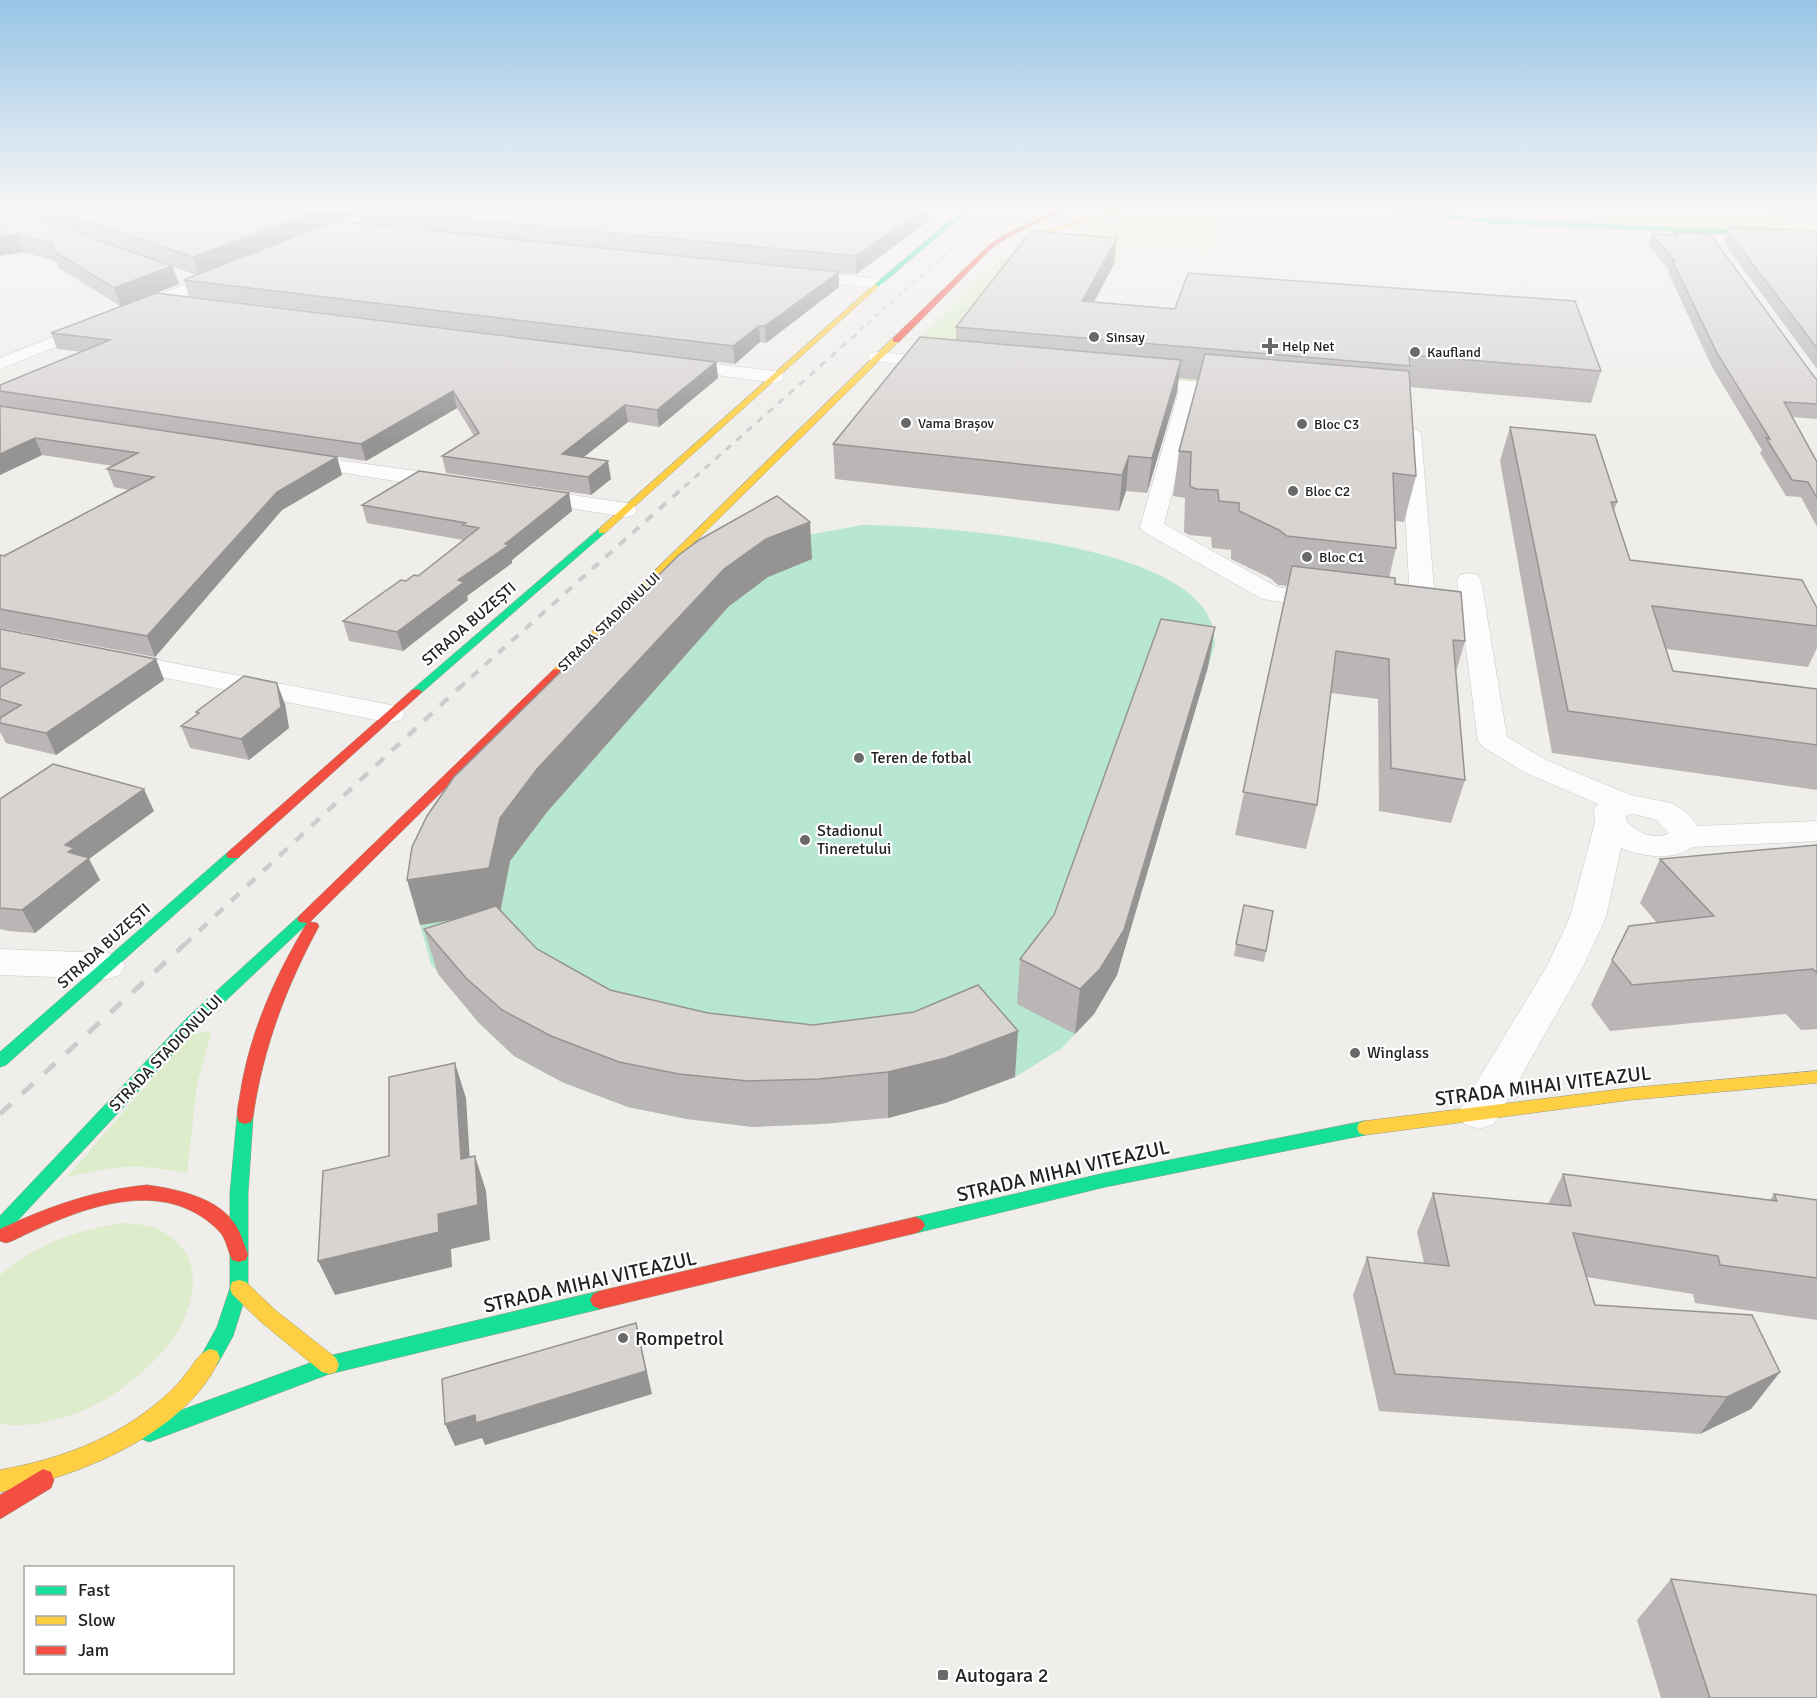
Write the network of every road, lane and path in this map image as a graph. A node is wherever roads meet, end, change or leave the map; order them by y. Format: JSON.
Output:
{"nodes":[{"id":1,"x":195,"y":286,"type":"edge"},
{"id":2,"x":876,"y":286,"type":"edge"},
{"id":3,"x":951,"y":286,"type":"edge"},
{"id":4,"x":161,"y":300,"type":"junction"},
{"id":5,"x":199,"y":305,"type":"edge"},
{"id":6,"x":877,"y":357,"type":"junction"},
{"id":7,"x":659,"y":362,"type":"edge"},
{"id":8,"x":0,"y":364,"type":"edge"},
{"id":9,"x":965,"y":365,"type":"edge"},
{"id":10,"x":775,"y":377,"type":"junction"},
{"id":11,"x":1113,"y":379,"type":"edge"},
{"id":12,"x":1190,"y":387,"type":"junction"},
{"id":13,"x":1261,"y":393,"type":"edge"},
{"id":14,"x":1410,"y":416,"type":"edge"},
{"id":15,"x":280,"y":457,"type":"edge"},
{"id":16,"x":467,"y":486,"type":"edge"},
{"id":17,"x":502,"y":491,"type":"edge"},
{"id":18,"x":626,"y":510,"type":"junction"},
{"id":19,"x":1469,"y":580,"type":"dead end"},
{"id":20,"x":1353,"y":603,"type":"edge"},
{"id":21,"x":1376,"y":606,"type":"edge"},
{"id":22,"x":93,"y":655,"type":"edge"},
{"id":23,"x":391,"y":714,"type":"junction"},
{"id":24,"x":1618,"y":813,"type":"junction"},
{"id":25,"x":1817,"y":831,"type":"edge"},
{"id":26,"x":340,"y":885,"type":"junction"},
{"id":27,"x":0,"y":962,"type":"edge"},
{"id":28,"x":107,"y":966,"type":"junction"},
{"id":29,"x":0,"y":1061,"type":"edge"},
{"id":30,"x":1817,"y":1077,"type":"edge"},
{"id":31,"x":1479,"y":1113,"type":"junction"},
{"id":32,"x":0,"y":1228,"type":"edge"},
{"id":33,"x":0,"y":1239,"type":"edge"},
{"id":34,"x":238,"y":1254,"type":"junction"},
{"id":35,"x":239,"y":1288,"type":"junction"},
{"id":36,"x":329,"y":1365,"type":"junction"},
{"id":37,"x":98,"y":1452,"type":"junction"},
{"id":38,"x":59,"y":1469,"type":"junction"},
{"id":39,"x":0,"y":1481,"type":"edge"},
{"id":40,"x":0,"y":1508,"type":"edge"}],
"edges":[{"from":1,"to":4,"type":"street"},
{"from":2,"to":10,"type":"main road","name":"STRADA BUZEȘTI"},
{"from":3,"to":6,"type":"main road","name":"STRADA STADIONULUI"},
{"from":4,"to":5,"type":"street"},
{"from":4,"to":8,"type":"street"},
{"from":6,"to":9,"type":"street"},
{"from":6,"to":26,"type":"main road","name":"STRADA STADIONULUI"},
{"from":7,"to":10,"type":"street"},
{"from":10,"to":18,"type":"main road","name":"STRADA BUZEȘTI"},
{"from":11,"to":12,"type":"street"},
{"from":12,"to":13,"type":"street"},
{"from":12,"to":20,"type":"street"},
{"from":14,"to":21,"type":"street"},
{"from":15,"to":16,"type":"street"},
{"from":17,"to":18,"type":"street"},
{"from":18,"to":23,"type":"main road","name":"STRADA BUZEȘTI"},
{"from":19,"to":24,"type":"street"},
{"from":22,"to":23,"type":"street"},
{"from":23,"to":28,"type":"main road","name":"STRADA BUZEȘTI"},
{"from":24,"to":25,"type":"street"},
{"from":24,"to":31,"type":"street"},
{"from":26,"to":32,"type":"main road","name":"STRADA STADIONULUI"},
{"from":26,"to":34,"type":"main road","name":"STRADA STADIONULUI"},
{"from":27,"to":28,"type":"street"},
{"from":28,"to":29,"type":"main road","name":"STRADA BUZEȘTI"},
{"from":30,"to":31,"type":"main road","name":"STRADA MIHAI VITEAZUL"},
{"from":31,"to":36,"type":"main road","name":"STRADA MIHAI VITEAZUL"},
{"from":33,"to":34,"type":"main road","name":"STRADA STADIONULUI"},
{"from":34,"to":35,"type":"main road","name":"STRADA STADIONULUI"},
{"from":35,"to":36,"type":"main road"},
{"from":35,"to":37,"type":"main road","name":"STRADA STADIONULUI"},
{"from":36,"to":37,"type":"main road","name":"STRADA MIHAI VITEAZUL"},
{"from":37,"to":38,"type":"main road","name":"STRADA STADIONULUI"},
{"from":38,"to":39,"type":"main road","name":"STRADA STADIONULUI"},
{"from":38,"to":40,"type":"main road","name":"STRADA STADIONULUI"}]}
